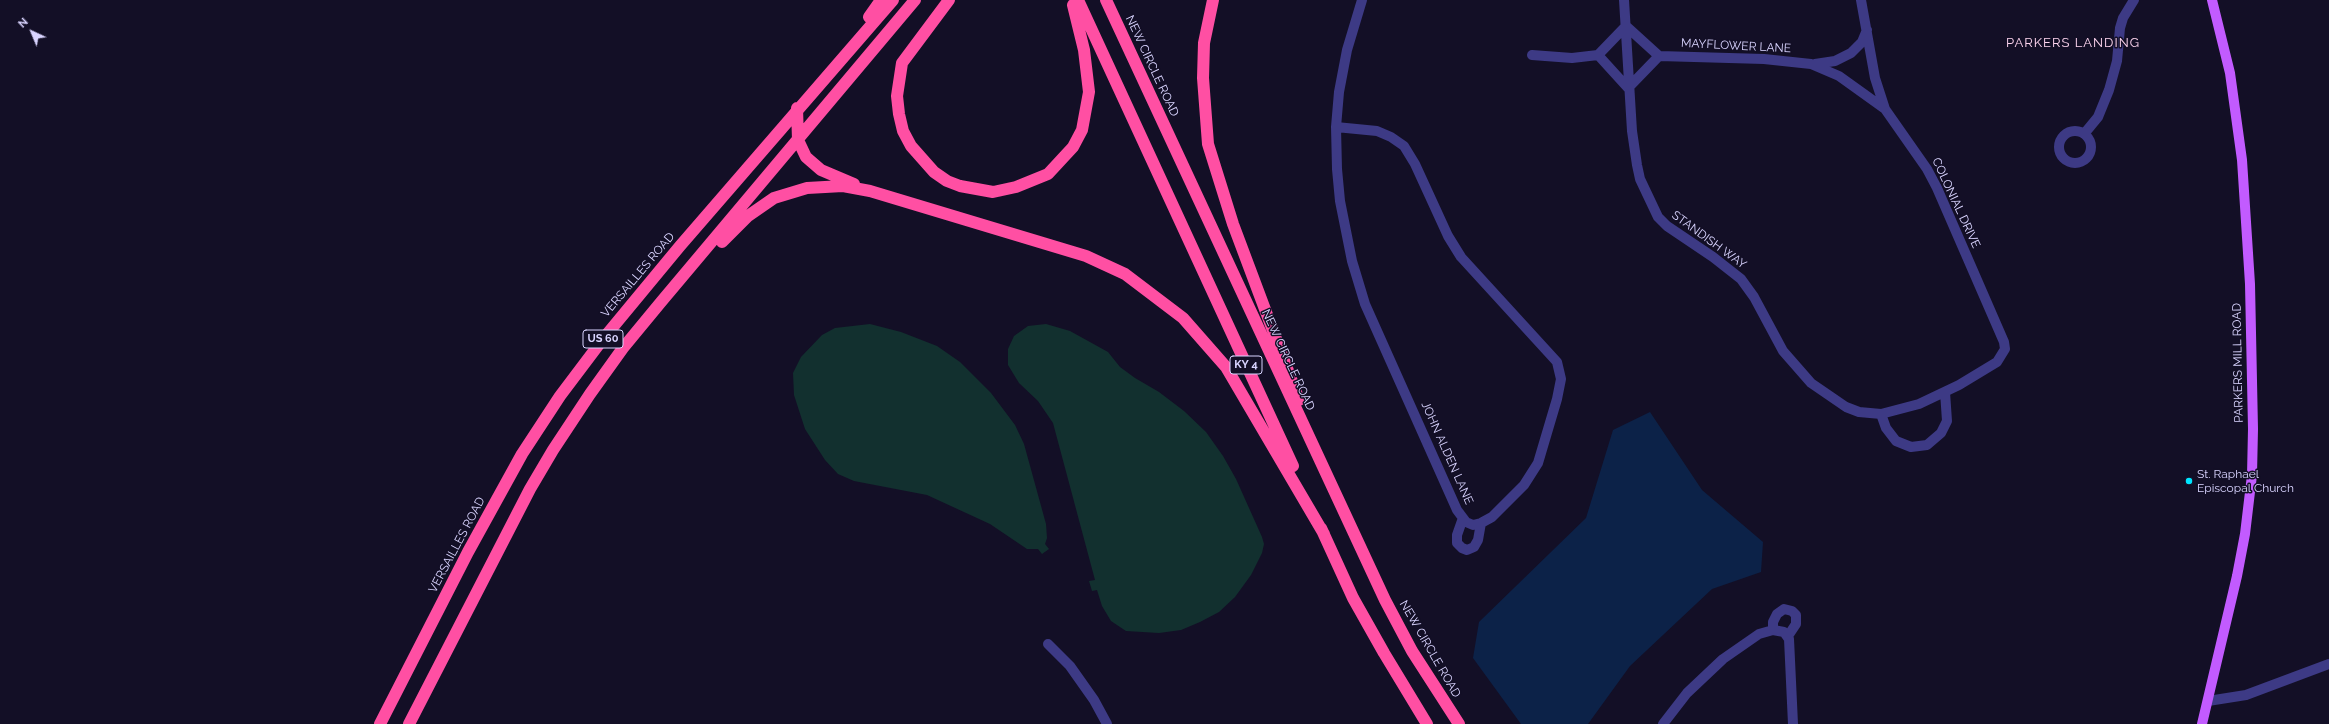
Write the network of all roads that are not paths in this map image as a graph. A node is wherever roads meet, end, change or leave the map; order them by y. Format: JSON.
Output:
{"nodes":[{"id":1,"x":881,"y":0,"type":"edge"},
{"id":2,"x":893,"y":0,"type":"edge"},
{"id":3,"x":915,"y":0,"type":"edge"},
{"id":4,"x":949,"y":0,"type":"edge"},
{"id":5,"x":1072,"y":0,"type":"edge"},
{"id":6,"x":1078,"y":0,"type":"edge"},
{"id":7,"x":1106,"y":0,"type":"edge"},
{"id":8,"x":1213,"y":0,"type":"edge"},
{"id":9,"x":1362,"y":0,"type":"edge"},
{"id":10,"x":1624,"y":0,"type":"edge"},
{"id":11,"x":1861,"y":0,"type":"edge"},
{"id":12,"x":2134,"y":0,"type":"edge"},
{"id":13,"x":2212,"y":0,"type":"edge"},
{"id":14,"x":1626,"y":26,"type":"junction"},
{"id":15,"x":1867,"y":30,"type":"junction"},
{"id":16,"x":1532,"y":55,"type":"dead end"},
{"id":17,"x":1598,"y":55,"type":"junction"},
{"id":18,"x":1659,"y":56,"type":"junction"},
{"id":19,"x":1812,"y":64,"type":"junction"},
{"id":20,"x":826,"y":75,"type":"junction"},
{"id":21,"x":1628,"y":88,"type":"junction"},
{"id":22,"x":797,"y":108,"type":"junction"},
{"id":23,"x":1885,"y":109,"type":"junction"},
{"id":24,"x":1336,"y":127,"type":"junction"},
{"id":25,"x":2084,"y":134,"type":"dead end"},
{"id":26,"x":798,"y":140,"type":"junction"},
{"id":27,"x":870,"y":191,"type":"junction"},
{"id":28,"x":661,"y":302,"type":"junction"},
{"id":29,"x":2005,"y":352,"type":"joint"},
{"id":30,"x":1945,"y":392,"type":"junction"},
{"id":31,"x":1881,"y":414,"type":"junction"},
{"id":32,"x":1324,"y":471,"type":"junction"},
{"id":33,"x":1463,"y":518,"type":"junction"},
{"id":34,"x":1481,"y":523,"type":"junction"},
{"id":35,"x":1324,"y":534,"type":"junction"},
{"id":36,"x":1773,"y":630,"type":"junction"},
{"id":37,"x":1788,"y":636,"type":"junction"},
{"id":38,"x":1048,"y":644,"type":"dead end"},
{"id":39,"x":2329,"y":664,"type":"edge"},
{"id":40,"x":2208,"y":701,"type":"junction"},
{"id":41,"x":380,"y":724,"type":"edge"},
{"id":42,"x":409,"y":724,"type":"edge"},
{"id":43,"x":1107,"y":724,"type":"edge"},
{"id":44,"x":1427,"y":724,"type":"edge"},
{"id":45,"x":1459,"y":724,"type":"edge"},
{"id":46,"x":1663,"y":724,"type":"edge"},
{"id":47,"x":1793,"y":724,"type":"edge"},
{"id":48,"x":2202,"y":724,"type":"edge"}],
"edges":[{"from":1,"to":20,"type":"highway"},
{"from":2,"to":20,"type":"highway","name":"VERSAILLES ROAD","number":"US 60"},
{"from":3,"to":26,"type":"highway","number":"US 60"},
{"from":4,"to":5,"type":"highway"},
{"from":6,"to":35,"type":"highway","number":"KY 4"},
{"from":7,"to":32,"type":"highway","name":"NEW CIRCLE ROAD","number":"KY 4"},
{"from":8,"to":32,"type":"highway"},
{"from":9,"to":24,"type":"street","name":"JOHN ALDEN LANE"},
{"from":10,"to":14,"type":"street","name":"STANDISH WAY"},
{"from":11,"to":15,"type":"street","name":"COLONIAL DRIVE"},
{"from":12,"to":25,"type":"street"},
{"from":13,"to":40,"type":"main road","name":"PARKERS MILL ROAD"},
{"from":14,"to":17,"type":"street"},
{"from":14,"to":18,"type":"street"},
{"from":14,"to":21,"type":"street","name":"STANDISH WAY"},
{"from":15,"to":19,"type":"street","name":"MAYFLOWER LANE"},
{"from":15,"to":23,"type":"street","name":"COLONIAL DRIVE"},
{"from":16,"to":17,"type":"street"},
{"from":17,"to":21,"type":"street"},
{"from":18,"to":19,"type":"street","name":"MAYFLOWER LANE"},
{"from":18,"to":21,"type":"street"},
{"from":19,"to":23,"type":"street","name":"MAYFLOWER LANE"},
{"from":20,"to":22,"type":"highway","name":"VERSAILLES ROAD","number":"US 60"},
{"from":21,"to":31,"type":"street","name":"STANDISH WAY"},
{"from":22,"to":26,"type":"highway"},
{"from":22,"to":41,"type":"highway","name":"VERSAILLES ROAD","number":"US 60"},
{"from":23,"to":29,"type":"street","name":"COLONIAL DRIVE"},
{"from":24,"to":33,"type":"street","name":"JOHN ALDEN LANE"},
{"from":24,"to":34,"type":"street"},
{"from":26,"to":27,"type":"highway"},
{"from":26,"to":28,"type":"highway","number":"US 60"},
{"from":27,"to":28,"type":"highway"},
{"from":27,"to":35,"type":"highway"},
{"from":28,"to":42,"type":"highway","number":"US 60"},
{"from":29,"to":30,"type":"street","name":"STANDISH WAY"},
{"from":30,"to":31,"type":"street","name":"STANDISH WAY"},
{"from":30,"to":31,"type":"street"},
{"from":32,"to":45,"type":"highway","name":"NEW CIRCLE ROAD","number":"KY 4"},
{"from":33,"to":34,"type":"street","name":"JOHN ALDEN LANE"},
{"from":33,"to":34,"type":"street"},
{"from":35,"to":44,"type":"highway","number":"KY 4"},
{"from":36,"to":37,"type":"street"},
{"from":36,"to":37,"type":"street"},
{"from":36,"to":46,"type":"street"},
{"from":37,"to":47,"type":"street"},
{"from":38,"to":43,"type":"street"},
{"from":39,"to":40,"type":"street"},
{"from":40,"to":48,"type":"main road","name":"PARKERS MILL ROAD"}]}
